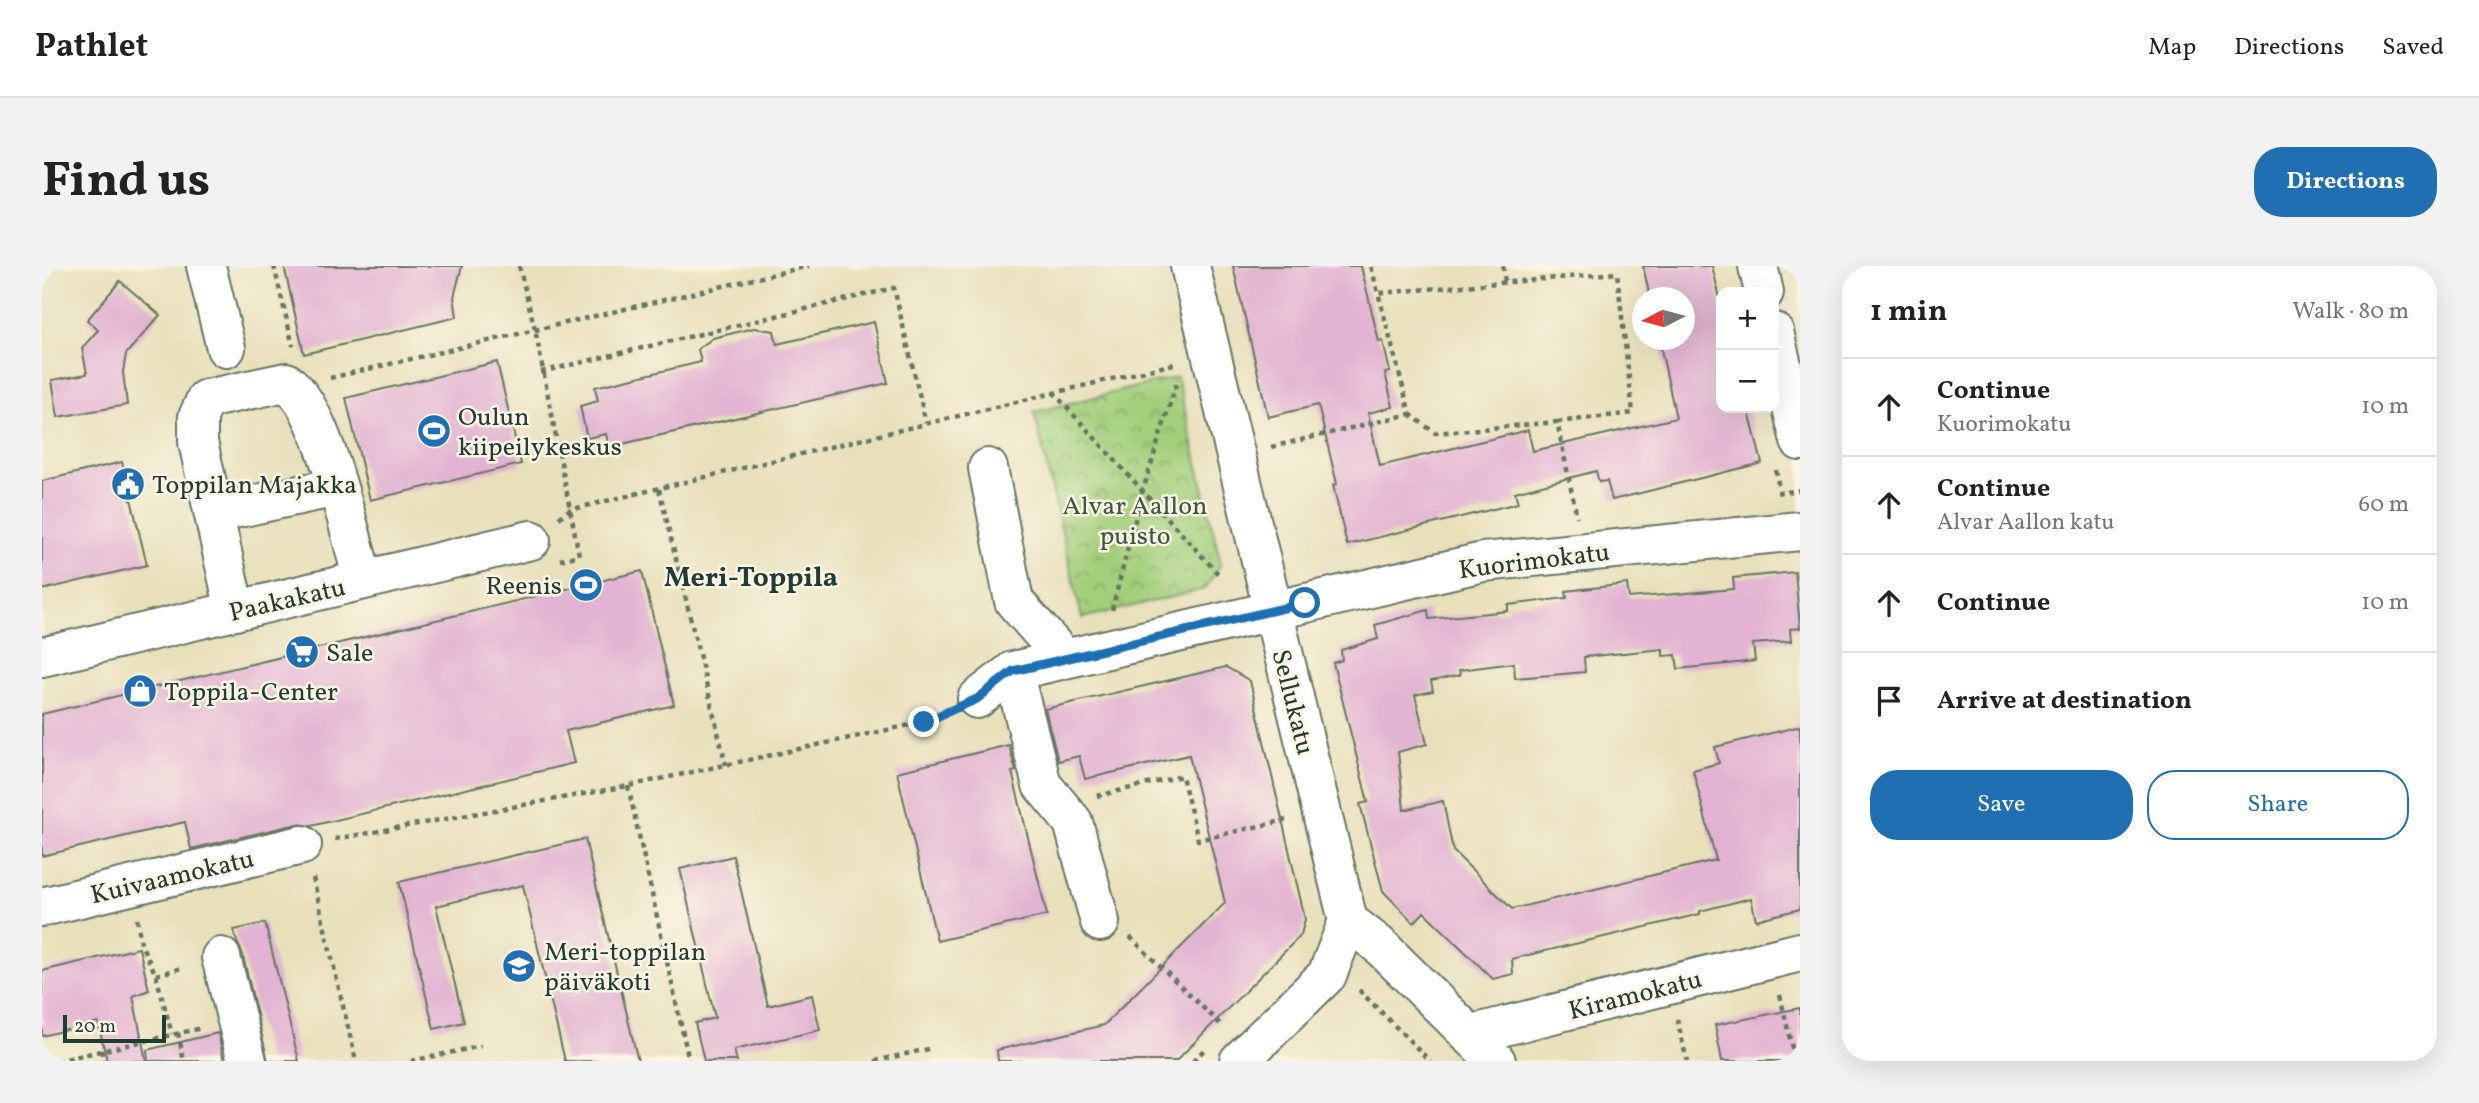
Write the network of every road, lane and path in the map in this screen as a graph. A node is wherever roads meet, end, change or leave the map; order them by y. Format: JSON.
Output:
{"nodes":[{"id":1,"x":205,"y":266,"type":"edge"},
{"id":2,"x":274,"y":266,"type":"edge"},
{"id":3,"x":519,"y":266,"type":"edge"},
{"id":4,"x":809,"y":266,"type":"edge"},
{"id":5,"x":1190,"y":266,"type":"edge"},
{"id":6,"x":1371,"y":266,"type":"edge"},
{"id":7,"x":1503,"y":266,"type":"edge"},
{"id":8,"x":1758,"y":266,"type":"edge"},
{"id":9,"x":1505,"y":283,"type":"junction"},
{"id":10,"x":1763,"y":287,"type":"edge"},
{"id":11,"x":1380,"y":293,"type":"junction"},
{"id":12,"x":535,"y":329,"type":"junction"},
{"id":13,"x":226,"y":348,"type":"dead end"},
{"id":14,"x":1776,"y":350,"type":"edge"},
{"id":15,"x":296,"y":359,"type":"dead end"},
{"id":16,"x":541,"y":372,"type":"junction"},
{"id":17,"x":328,"y":379,"type":"dead end"},
{"id":18,"x":1053,"y":392,"type":"junction"},
{"id":19,"x":1410,"y":414,"type":"junction"},
{"id":20,"x":1557,"y":422,"type":"junction"},
{"id":21,"x":926,"y":423,"type":"junction"},
{"id":22,"x":1266,"y":448,"type":"dead end"},
{"id":23,"x":1786,"y":449,"type":"edge"},
{"id":24,"x":988,"y":468,"type":"dead end"},
{"id":25,"x":337,"y":487,"type":"junction"},
{"id":26,"x":659,"y":489,"type":"junction"},
{"id":27,"x":1142,"y":494,"type":"junction"},
{"id":28,"x":1778,"y":501,"type":"dead end"},
{"id":29,"x":569,"y":510,"type":"junction"},
{"id":30,"x":215,"y":513,"type":"junction"},
{"id":31,"x":1578,"y":527,"type":"dead end"},
{"id":32,"x":1800,"y":531,"type":"edge"},
{"id":33,"x":531,"y":540,"type":"dead end"},
{"id":34,"x":579,"y":555,"type":"dead end"},
{"id":35,"x":1221,"y":577,"type":"dead end"},
{"id":36,"x":363,"y":580,"type":"junction"},
{"id":37,"x":1271,"y":610,"type":"junction"},
{"id":38,"x":235,"y":611,"type":"junction"},
{"id":39,"x":1112,"y":611,"type":"dead end"},
{"id":40,"x":42,"y":657,"type":"edge"},
{"id":41,"x":1064,"y":658,"type":"junction"},
{"id":42,"x":1013,"y":671,"type":"junction"},
{"id":43,"x":977,"y":699,"type":"joint"},
{"id":44,"x":726,"y":765,"type":"junction"},
{"id":45,"x":628,"y":786,"type":"junction"},
{"id":46,"x":1059,"y":806,"type":"junction"},
{"id":47,"x":1291,"y":819,"type":"dead end"},
{"id":48,"x":302,"y":845,"type":"junction"},
{"id":49,"x":42,"y":907,"type":"edge"},
{"id":50,"x":136,"y":919,"type":"dead end"},
{"id":51,"x":1348,"y":920,"type":"junction"},
{"id":52,"x":1100,"y":922,"type":"joint"},
{"id":53,"x":1800,"y":951,"type":"edge"},
{"id":54,"x":221,"y":957,"type":"dead end"},
{"id":55,"x":1327,"y":975,"type":"junction"},
{"id":56,"x":1778,"y":987,"type":"dead end"},
{"id":57,"x":1675,"y":1012,"type":"dead end"},
{"id":58,"x":237,"y":1021,"type":"junction"},
{"id":59,"x":1232,"y":1022,"type":"dead end"},
{"id":60,"x":175,"y":1034,"type":"junction"},
{"id":61,"x":1222,"y":1043,"type":"edge"},
{"id":62,"x":481,"y":1046,"type":"dead end"},
{"id":63,"x":1482,"y":1048,"type":"edge"},
{"id":64,"x":928,"y":1049,"type":"dead end"},
{"id":65,"x":102,"y":1050,"type":"junction"},
{"id":66,"x":57,"y":1061,"type":"edge"},
{"id":67,"x":104,"y":1061,"type":"edge"},
{"id":68,"x":184,"y":1061,"type":"edge"},
{"id":69,"x":247,"y":1061,"type":"edge"},
{"id":70,"x":356,"y":1061,"type":"edge"},
{"id":71,"x":411,"y":1061,"type":"edge"},
{"id":72,"x":689,"y":1061,"type":"edge"},
{"id":73,"x":875,"y":1061,"type":"edge"},
{"id":74,"x":1192,"y":1061,"type":"edge"},
{"id":75,"x":1430,"y":1061,"type":"edge"},
{"id":76,"x":1687,"y":1061,"type":"edge"},
{"id":77,"x":1795,"y":1061,"type":"edge"}],
"edges":[{"from":1,"to":13,"type":"street"},
{"from":2,"to":15,"type":"path"},
{"from":3,"to":12,"type":"path"},
{"from":4,"to":12,"type":"path"},
{"from":5,"to":37,"type":"street","name":"Sellukatu"},
{"from":6,"to":11,"type":"path"},
{"from":7,"to":9,"type":"path"},
{"from":8,"to":10,"type":"street"},
{"from":9,"to":11,"type":"path"},
{"from":9,"to":20,"type":"path"},
{"from":11,"to":19,"type":"path"},
{"from":12,"to":16,"type":"path"},
{"from":12,"to":17,"type":"path"},
{"from":14,"to":23,"type":"street"},
{"from":16,"to":21,"type":"path"},
{"from":16,"to":29,"type":"path"},
{"from":18,"to":21,"type":"path"},
{"from":18,"to":27,"type":"path"},
{"from":18,"to":27,"type":"path"},
{"from":19,"to":20,"type":"path"},
{"from":19,"to":22,"type":"path"},
{"from":20,"to":31,"type":"path"},
{"from":21,"to":26,"type":"path"},
{"from":23,"to":28,"type":"path"},
{"from":24,"to":41,"type":"street"},
{"from":25,"to":30,"type":"street"},
{"from":25,"to":30,"type":"street"},
{"from":25,"to":36,"type":"street"},
{"from":26,"to":29,"type":"path"},
{"from":26,"to":44,"type":"path"},
{"from":27,"to":35,"type":"path"},
{"from":27,"to":39,"type":"path"},
{"from":29,"to":34,"type":"path"},
{"from":30,"to":38,"type":"street"},
{"from":32,"to":37,"type":"street","name":"Kuorimokatu"},
{"from":33,"to":36,"type":"street","name":"Paakakatu"},
{"from":36,"to":38,"type":"street","name":"Paakakatu"},
{"from":37,"to":41,"type":"street","name":"Kuorimokatu"},
{"from":37,"to":51,"type":"street","name":"Sellukatu"},
{"from":38,"to":40,"type":"street","name":"Paakakatu"},
{"from":41,"to":42,"type":"street","name":"Kuorimokatu"},
{"from":42,"to":43,"type":"street"},
{"from":42,"to":46,"type":"street"},
{"from":43,"to":44,"type":"path"},
{"from":44,"to":45,"type":"path"},
{"from":45,"to":48,"type":"path"},
{"from":45,"to":72,"type":"path"},
{"from":46,"to":47,"type":"path"},
{"from":46,"to":52,"type":"street"},
{"from":48,"to":49,"type":"street","name":"Kuivaamokatu"},
{"from":48,"to":70,"type":"path"},
{"from":50,"to":60,"type":"path"},
{"from":51,"to":55,"type":"street"},
{"from":51,"to":63,"type":"street"},
{"from":52,"to":61,"type":"path"},
{"from":53,"to":63,"type":"street","name":"Kiramokatu"},
{"from":54,"to":58,"type":"street"},
{"from":55,"to":61,"type":"street"},
{"from":55,"to":75,"type":"path"},
{"from":56,"to":77,"type":"path"},
{"from":57,"to":76,"type":"path"},
{"from":58,"to":60,"type":"path"},
{"from":58,"to":69,"type":"street"},
{"from":59,"to":61,"type":"path"},
{"from":60,"to":65,"type":"path"},
{"from":60,"to":68,"type":"path"},
{"from":61,"to":74,"type":"path"},
{"from":62,"to":71,"type":"path"},
{"from":64,"to":73,"type":"path"},
{"from":65,"to":66,"type":"path"},
{"from":65,"to":67,"type":"path"}]}
